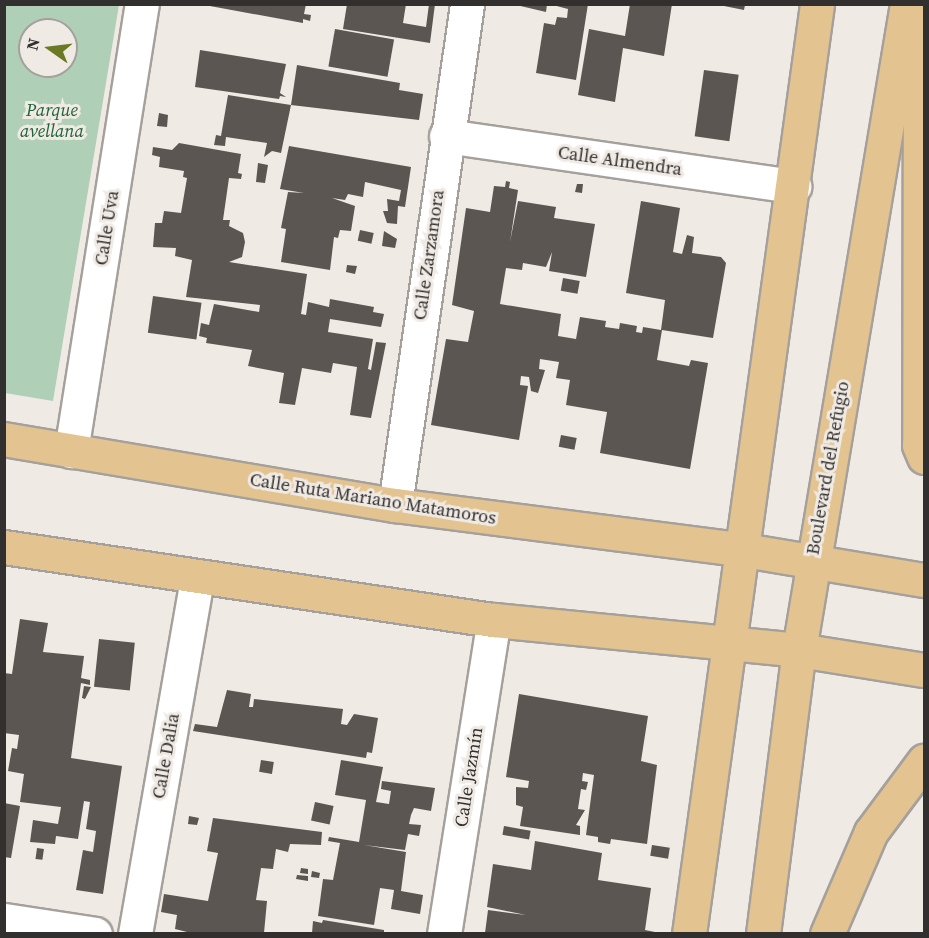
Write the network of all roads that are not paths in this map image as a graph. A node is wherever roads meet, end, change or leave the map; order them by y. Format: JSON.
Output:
{"nodes":[{"id":1,"x":142,"y":4,"type":"edge"},
{"id":2,"x":467,"y":4,"type":"edge"},
{"id":3,"x":817,"y":4,"type":"edge"},
{"id":4,"x":907,"y":4,"type":"edge"},
{"id":5,"x":920,"y":4,"type":"edge"},
{"id":6,"x":446,"y":136,"type":"junction"},
{"id":7,"x":794,"y":186,"type":"junction"},
{"id":8,"x":4,"y":439,"type":"edge"},
{"id":9,"x":71,"y":451,"type":"junction"},
{"id":10,"x":924,"y":457,"type":"edge"},
{"id":11,"x":395,"y":505,"type":"junction"},
{"id":12,"x":4,"y":547,"type":"edge"},
{"id":13,"x":744,"y":550,"type":"junction"},
{"id":14,"x":813,"y":560,"type":"junction"},
{"id":15,"x":197,"y":578,"type":"junction"},
{"id":16,"x":924,"y":579,"type":"edge"},
{"id":17,"x":494,"y":620,"type":"junction"},
{"id":18,"x":730,"y":643,"type":"junction"},
{"id":19,"x":799,"y":650,"type":"junction"},
{"id":20,"x":924,"y":670,"type":"edge"},
{"id":21,"x":924,"y":761,"type":"edge"},
{"id":22,"x":4,"y":920,"type":"edge"},
{"id":23,"x":95,"y":933,"type":"edge"},
{"id":24,"x":135,"y":933,"type":"edge"},
{"id":25,"x":444,"y":933,"type":"edge"},
{"id":26,"x":689,"y":933,"type":"edge"},
{"id":27,"x":763,"y":933,"type":"edge"},
{"id":28,"x":827,"y":933,"type":"edge"}],
"edges":[{"from":1,"to":9,"type":"street","name":"Calle Uva"},
{"from":2,"to":6,"type":"street","name":"Calle Zarzamora"},
{"from":3,"to":7,"type":"main road"},
{"from":4,"to":14,"type":"main road","name":"Boulevard del Refugio"},
{"from":5,"to":10,"type":"main road"},
{"from":6,"to":7,"type":"street","name":"Calle Almendra"},
{"from":6,"to":11,"type":"street","name":"Calle Zarzamora"},
{"from":7,"to":13,"type":"main road"},
{"from":8,"to":9,"type":"main road","name":"Calle Ruta Mariano Matamoros"},
{"from":9,"to":11,"type":"main road","name":"Calle Ruta Mariano Matamoros"},
{"from":11,"to":13,"type":"main road","name":"Calle Ruta Mariano Matamoros"},
{"from":12,"to":15,"type":"main road"},
{"from":13,"to":14,"type":"main road","name":"Calle Ruta Mariano Matamoros"},
{"from":13,"to":18,"type":"main road"},
{"from":14,"to":16,"type":"main road","name":"Calle Ruta Mariano Matamoros"},
{"from":14,"to":19,"type":"main road","name":"Boulevard del Refugio"},
{"from":15,"to":17,"type":"main road"},
{"from":15,"to":24,"type":"street","name":"Calle Dalia"},
{"from":17,"to":18,"type":"main road"},
{"from":17,"to":25,"type":"street","name":"Calle Jazmín"},
{"from":18,"to":19,"type":"main road"},
{"from":18,"to":26,"type":"main road"},
{"from":19,"to":20,"type":"main road"},
{"from":19,"to":27,"type":"main road","name":"Boulevard del Refugio"},
{"from":21,"to":28,"type":"main road"},
{"from":22,"to":23,"type":"street"}]}
